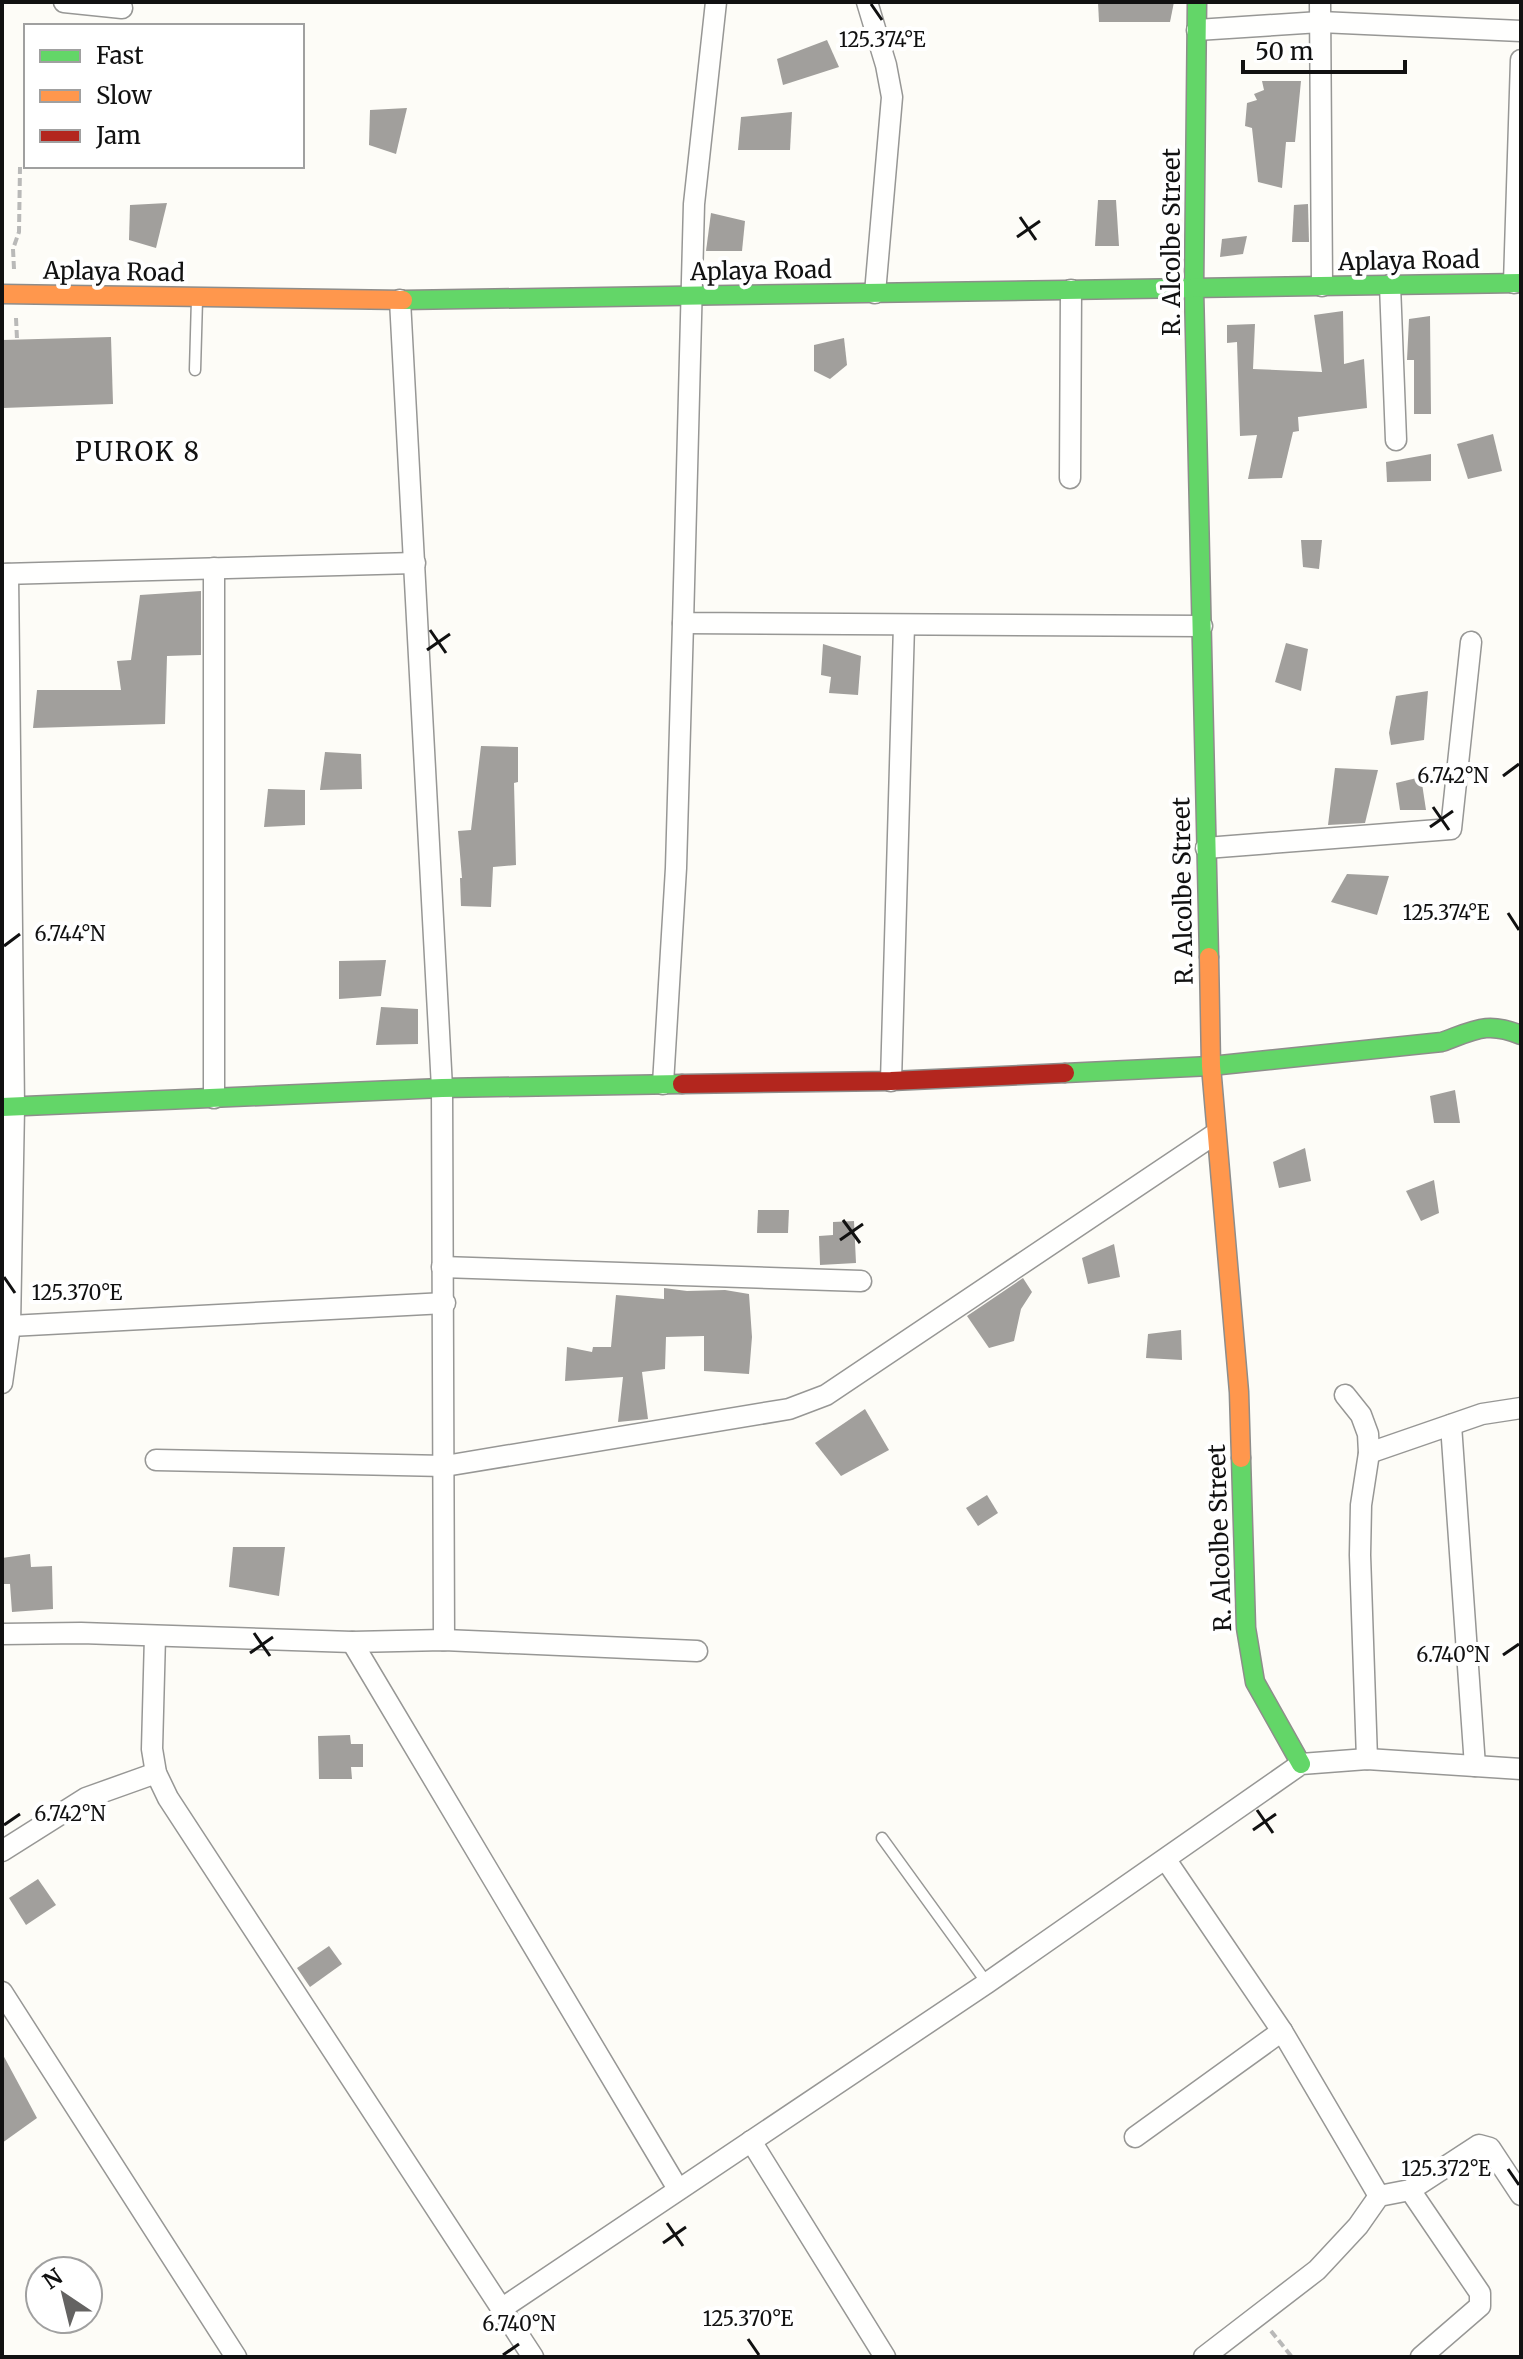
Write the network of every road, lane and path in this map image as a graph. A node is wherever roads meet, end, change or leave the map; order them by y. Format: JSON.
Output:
{"nodes":[{"id":1,"x":64,"y":2,"type":"edge"},
{"id":2,"x":716,"y":2,"type":"edge"},
{"id":3,"x":867,"y":2,"type":"edge"},
{"id":4,"x":1197,"y":2,"type":"edge"},
{"id":5,"x":122,"y":8,"type":"dead end"},
{"id":6,"x":1320,"y":12,"type":"edge"},
{"id":7,"x":1197,"y":30,"type":"junction"},
{"id":8,"x":1521,"y":31,"type":"edge"},
{"id":9,"x":1521,"y":60,"type":"edge"},
{"id":10,"x":20,"y":167,"type":"dead end"},
{"id":11,"x":1518,"y":283,"type":"edge"},
{"id":12,"x":1390,"y":285,"type":"junction"},
{"id":13,"x":1322,"y":286,"type":"junction"},
{"id":14,"x":1194,"y":289,"type":"junction"},
{"id":15,"x":1071,"y":290,"type":"junction"},
{"id":16,"x":875,"y":293,"type":"junction"},
{"id":17,"x":9,"y":294,"type":"edge"},
{"id":18,"x":690,"y":296,"type":"junction"},
{"id":19,"x":197,"y":297,"type":"junction"},
{"id":20,"x":400,"y":300,"type":"junction"},
{"id":21,"x":195,"y":370,"type":"dead end"},
{"id":22,"x":1396,"y":440,"type":"dead end"},
{"id":23,"x":1070,"y":478,"type":"dead end"},
{"id":24,"x":415,"y":563,"type":"junction"},
{"id":25,"x":214,"y":568,"type":"junction"},
{"id":26,"x":5,"y":574,"type":"edge"},
{"id":27,"x":683,"y":623,"type":"junction"},
{"id":28,"x":904,"y":625,"type":"junction"},
{"id":29,"x":1202,"y":626,"type":"junction"},
{"id":30,"x":1471,"y":642,"type":"dead end"},
{"id":31,"x":1206,"y":848,"type":"junction"},
{"id":32,"x":1521,"y":1035,"type":"edge"},
{"id":33,"x":1211,"y":1066,"type":"junction"},
{"id":34,"x":891,"y":1081,"type":"junction"},
{"id":35,"x":663,"y":1084,"type":"junction"},
{"id":36,"x":442,"y":1088,"type":"junction"},
{"id":37,"x":214,"y":1098,"type":"junction"},
{"id":38,"x":8,"y":1107,"type":"edge"},
{"id":39,"x":1215,"y":1134,"type":"junction"},
{"id":40,"x":442,"y":1267,"type":"junction"},
{"id":41,"x":861,"y":1281,"type":"dead end"},
{"id":42,"x":445,"y":1303,"type":"junction"},
{"id":43,"x":10,"y":1326,"type":"junction"},
{"id":44,"x":2,"y":1383,"type":"edge"},
{"id":45,"x":1345,"y":1395,"type":"dead end"},
{"id":46,"x":1521,"y":1408,"type":"edge"},
{"id":47,"x":1451,"y":1425,"type":"junction"},
{"id":48,"x":1369,"y":1453,"type":"junction"},
{"id":49,"x":156,"y":1460,"type":"dead end"},
{"id":50,"x":445,"y":1466,"type":"junction"},
{"id":51,"x":2,"y":1634,"type":"edge"},
{"id":52,"x":155,"y":1636,"type":"junction"},
{"id":53,"x":444,"y":1640,"type":"junction"},
{"id":54,"x":352,"y":1642,"type":"junction"},
{"id":55,"x":697,"y":1651,"type":"dead end"},
{"id":56,"x":1367,"y":1759,"type":"junction"},
{"id":57,"x":1301,"y":1764,"type":"junction"},
{"id":58,"x":1475,"y":1766,"type":"junction"},
{"id":59,"x":1521,"y":1769,"type":"edge"},
{"id":60,"x":156,"y":1773,"type":"junction"},
{"id":61,"x":882,"y":1838,"type":"dead end"},
{"id":62,"x":2,"y":1851,"type":"edge"},
{"id":63,"x":1166,"y":1860,"type":"junction"},
{"id":64,"x":987,"y":1983,"type":"junction"},
{"id":65,"x":2,"y":1992,"type":"edge"},
{"id":66,"x":1282,"y":2031,"type":"junction"},
{"id":67,"x":1135,"y":2137,"type":"dead end"},
{"id":68,"x":751,"y":2141,"type":"junction"},
{"id":69,"x":678,"y":2189,"type":"junction"},
{"id":70,"x":1410,"y":2190,"type":"junction"},
{"id":71,"x":1521,"y":2195,"type":"edge"},
{"id":72,"x":1379,"y":2196,"type":"junction"},
{"id":73,"x":501,"y":2309,"type":"junction"},
{"id":74,"x":1258,"y":2315,"type":"junction"},
{"id":75,"x":236,"y":2357,"type":"edge"},
{"id":76,"x":533,"y":2357,"type":"edge"},
{"id":77,"x":885,"y":2357,"type":"edge"},
{"id":78,"x":1204,"y":2357,"type":"edge"},
{"id":79,"x":1292,"y":2357,"type":"edge"},
{"id":80,"x":1421,"y":2357,"type":"edge"}],
"edges":[{"from":1,"to":5,"type":"street"},
{"from":2,"to":18,"type":"street"},
{"from":3,"to":16,"type":"street"},
{"from":4,"to":7,"type":"street","name":"R. Alcolbe Street"},
{"from":6,"to":7,"type":"street"},
{"from":6,"to":8,"type":"street"},
{"from":6,"to":13,"type":"street"},
{"from":7,"to":14,"type":"street","name":"R. Alcolbe Street"},
{"from":9,"to":11,"type":"street"},
{"from":10,"to":17,"type":"path"},
{"from":11,"to":12,"type":"street","name":"Aplaya Road"},
{"from":12,"to":13,"type":"street","name":"Aplaya Road"},
{"from":12,"to":22,"type":"street"},
{"from":13,"to":14,"type":"street","name":"Aplaya Road"},
{"from":14,"to":15,"type":"street","name":"Aplaya Road"},
{"from":14,"to":29,"type":"street","name":"R. Alcolbe Street"},
{"from":15,"to":16,"type":"street","name":"Aplaya Road"},
{"from":15,"to":23,"type":"street"},
{"from":16,"to":18,"type":"street","name":"Aplaya Road"},
{"from":17,"to":19,"type":"street","name":"Aplaya Road"},
{"from":18,"to":20,"type":"street","name":"Aplaya Road"},
{"from":18,"to":27,"type":"street"},
{"from":19,"to":20,"type":"street","name":"Aplaya Road"},
{"from":19,"to":21,"type":"lane"},
{"from":20,"to":24,"type":"street"},
{"from":24,"to":25,"type":"street"},
{"from":24,"to":36,"type":"street"},
{"from":25,"to":26,"type":"street"},
{"from":25,"to":37,"type":"street"},
{"from":26,"to":38,"type":"street"},
{"from":27,"to":28,"type":"street"},
{"from":27,"to":35,"type":"street"},
{"from":28,"to":29,"type":"street"},
{"from":28,"to":34,"type":"street"},
{"from":29,"to":31,"type":"street","name":"R. Alcolbe Street"},
{"from":30,"to":31,"type":"street"},
{"from":31,"to":33,"type":"street","name":"R. Alcolbe Street"},
{"from":32,"to":33,"type":"street"},
{"from":33,"to":34,"type":"street"},
{"from":33,"to":39,"type":"street","name":"R. Alcolbe Street"},
{"from":34,"to":35,"type":"street"},
{"from":35,"to":36,"type":"street"},
{"from":36,"to":37,"type":"street"},
{"from":36,"to":40,"type":"street"},
{"from":37,"to":38,"type":"street"},
{"from":38,"to":43,"type":"street"},
{"from":39,"to":50,"type":"street"},
{"from":39,"to":57,"type":"street","name":"R. Alcolbe Street"},
{"from":40,"to":41,"type":"street"},
{"from":40,"to":42,"type":"street"},
{"from":42,"to":43,"type":"street"},
{"from":42,"to":50,"type":"street"},
{"from":43,"to":44,"type":"street"},
{"from":45,"to":48,"type":"street"},
{"from":46,"to":47,"type":"street"},
{"from":47,"to":48,"type":"street"},
{"from":47,"to":58,"type":"street"},
{"from":48,"to":56,"type":"street"},
{"from":49,"to":50,"type":"street"},
{"from":50,"to":53,"type":"street"},
{"from":51,"to":52,"type":"street"},
{"from":52,"to":54,"type":"street"},
{"from":52,"to":60,"type":"street"},
{"from":53,"to":54,"type":"street"},
{"from":53,"to":55,"type":"street"},
{"from":54,"to":69,"type":"street"},
{"from":56,"to":57,"type":"street"},
{"from":56,"to":58,"type":"street"},
{"from":57,"to":63,"type":"street"},
{"from":58,"to":59,"type":"street"},
{"from":60,"to":62,"type":"street"},
{"from":60,"to":73,"type":"street"},
{"from":61,"to":64,"type":"lane"},
{"from":63,"to":64,"type":"street"},
{"from":63,"to":66,"type":"street"},
{"from":64,"to":68,"type":"street"},
{"from":65,"to":75,"type":"street"},
{"from":66,"to":67,"type":"street"},
{"from":66,"to":72,"type":"street"},
{"from":68,"to":69,"type":"street"},
{"from":68,"to":77,"type":"street"},
{"from":69,"to":73,"type":"street"},
{"from":70,"to":71,"type":"street"},
{"from":70,"to":72,"type":"street"},
{"from":70,"to":80,"type":"street"},
{"from":72,"to":74,"type":"street"},
{"from":73,"to":76,"type":"street"},
{"from":74,"to":78,"type":"street"},
{"from":74,"to":79,"type":"path"}]}
